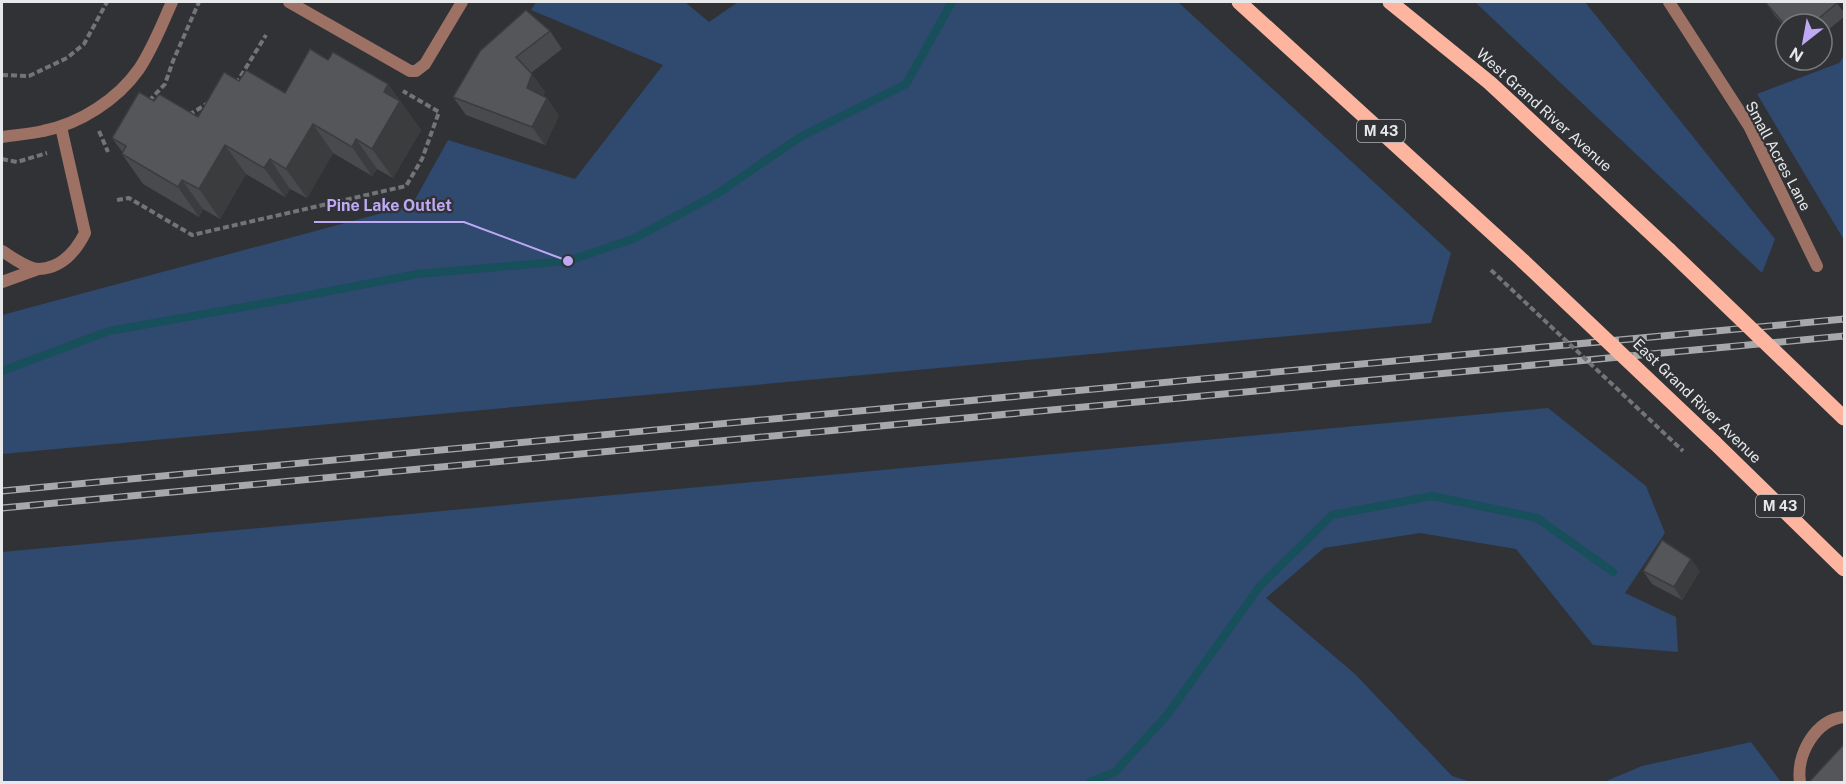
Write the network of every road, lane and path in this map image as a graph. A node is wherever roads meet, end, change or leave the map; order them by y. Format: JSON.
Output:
{"nodes":[{"id":1,"x":107,"y":2,"type":"edge"},
{"id":2,"x":172,"y":2,"type":"edge"},
{"id":3,"x":291,"y":2,"type":"edge"},
{"id":4,"x":462,"y":2,"type":"edge"},
{"id":5,"x":1239,"y":2,"type":"edge"},
{"id":6,"x":1390,"y":2,"type":"edge"},
{"id":7,"x":1669,"y":2,"type":"edge"},
{"id":8,"x":266,"y":35,"type":"dead end"},
{"id":9,"x":2,"y":75,"type":"edge"},
{"id":10,"x":234,"y":88,"type":"edge"},
{"id":11,"x":399,"y":89,"type":"dead end"},
{"id":12,"x":214,"y":100,"type":"edge"},
{"id":13,"x":183,"y":119,"type":"edge"},
{"id":14,"x":61,"y":127,"type":"junction"},
{"id":15,"x":99,"y":131,"type":"dead end"},
{"id":16,"x":2,"y":137,"type":"edge"},
{"id":17,"x":108,"y":152,"type":"dead end"},
{"id":18,"x":117,"y":200,"type":"dead end"},
{"id":19,"x":2,"y":251,"type":"edge"},
{"id":20,"x":1818,"y":266,"type":"dead end"},
{"id":21,"x":38,"y":269,"type":"junction"},
{"id":22,"x":1491,"y":270,"type":"dead end"},
{"id":23,"x":2,"y":282,"type":"edge"},
{"id":24,"x":1845,"y":418,"type":"edge"},
{"id":25,"x":1683,"y":451,"type":"dead end"},
{"id":26,"x":1845,"y":569,"type":"edge"},
{"id":27,"x":1845,"y":717,"type":"edge"},
{"id":28,"x":1800,"y":783,"type":"edge"}],
"edges":[{"from":1,"to":9,"type":"path"},
{"from":2,"to":14,"type":"street"},
{"from":3,"to":4,"type":"street"},
{"from":5,"to":26,"type":"main road","name":"East Grand River Avenue","number":"M 43","bridge":true},
{"from":6,"to":24,"type":"main road","name":"West Grand River Avenue","bridge":true},
{"from":7,"to":20,"type":"street","name":"Small Acres Lane"},
{"from":8,"to":10,"type":"path"},
{"from":11,"to":18,"type":"path"},
{"from":12,"to":13,"type":"path"},
{"from":14,"to":16,"type":"street"},
{"from":14,"to":21,"type":"street"},
{"from":15,"to":17,"type":"path"},
{"from":19,"to":21,"type":"street"},
{"from":21,"to":23,"type":"street"},
{"from":22,"to":25,"type":"path","bridge":true},
{"from":27,"to":28,"type":"street"}]}
